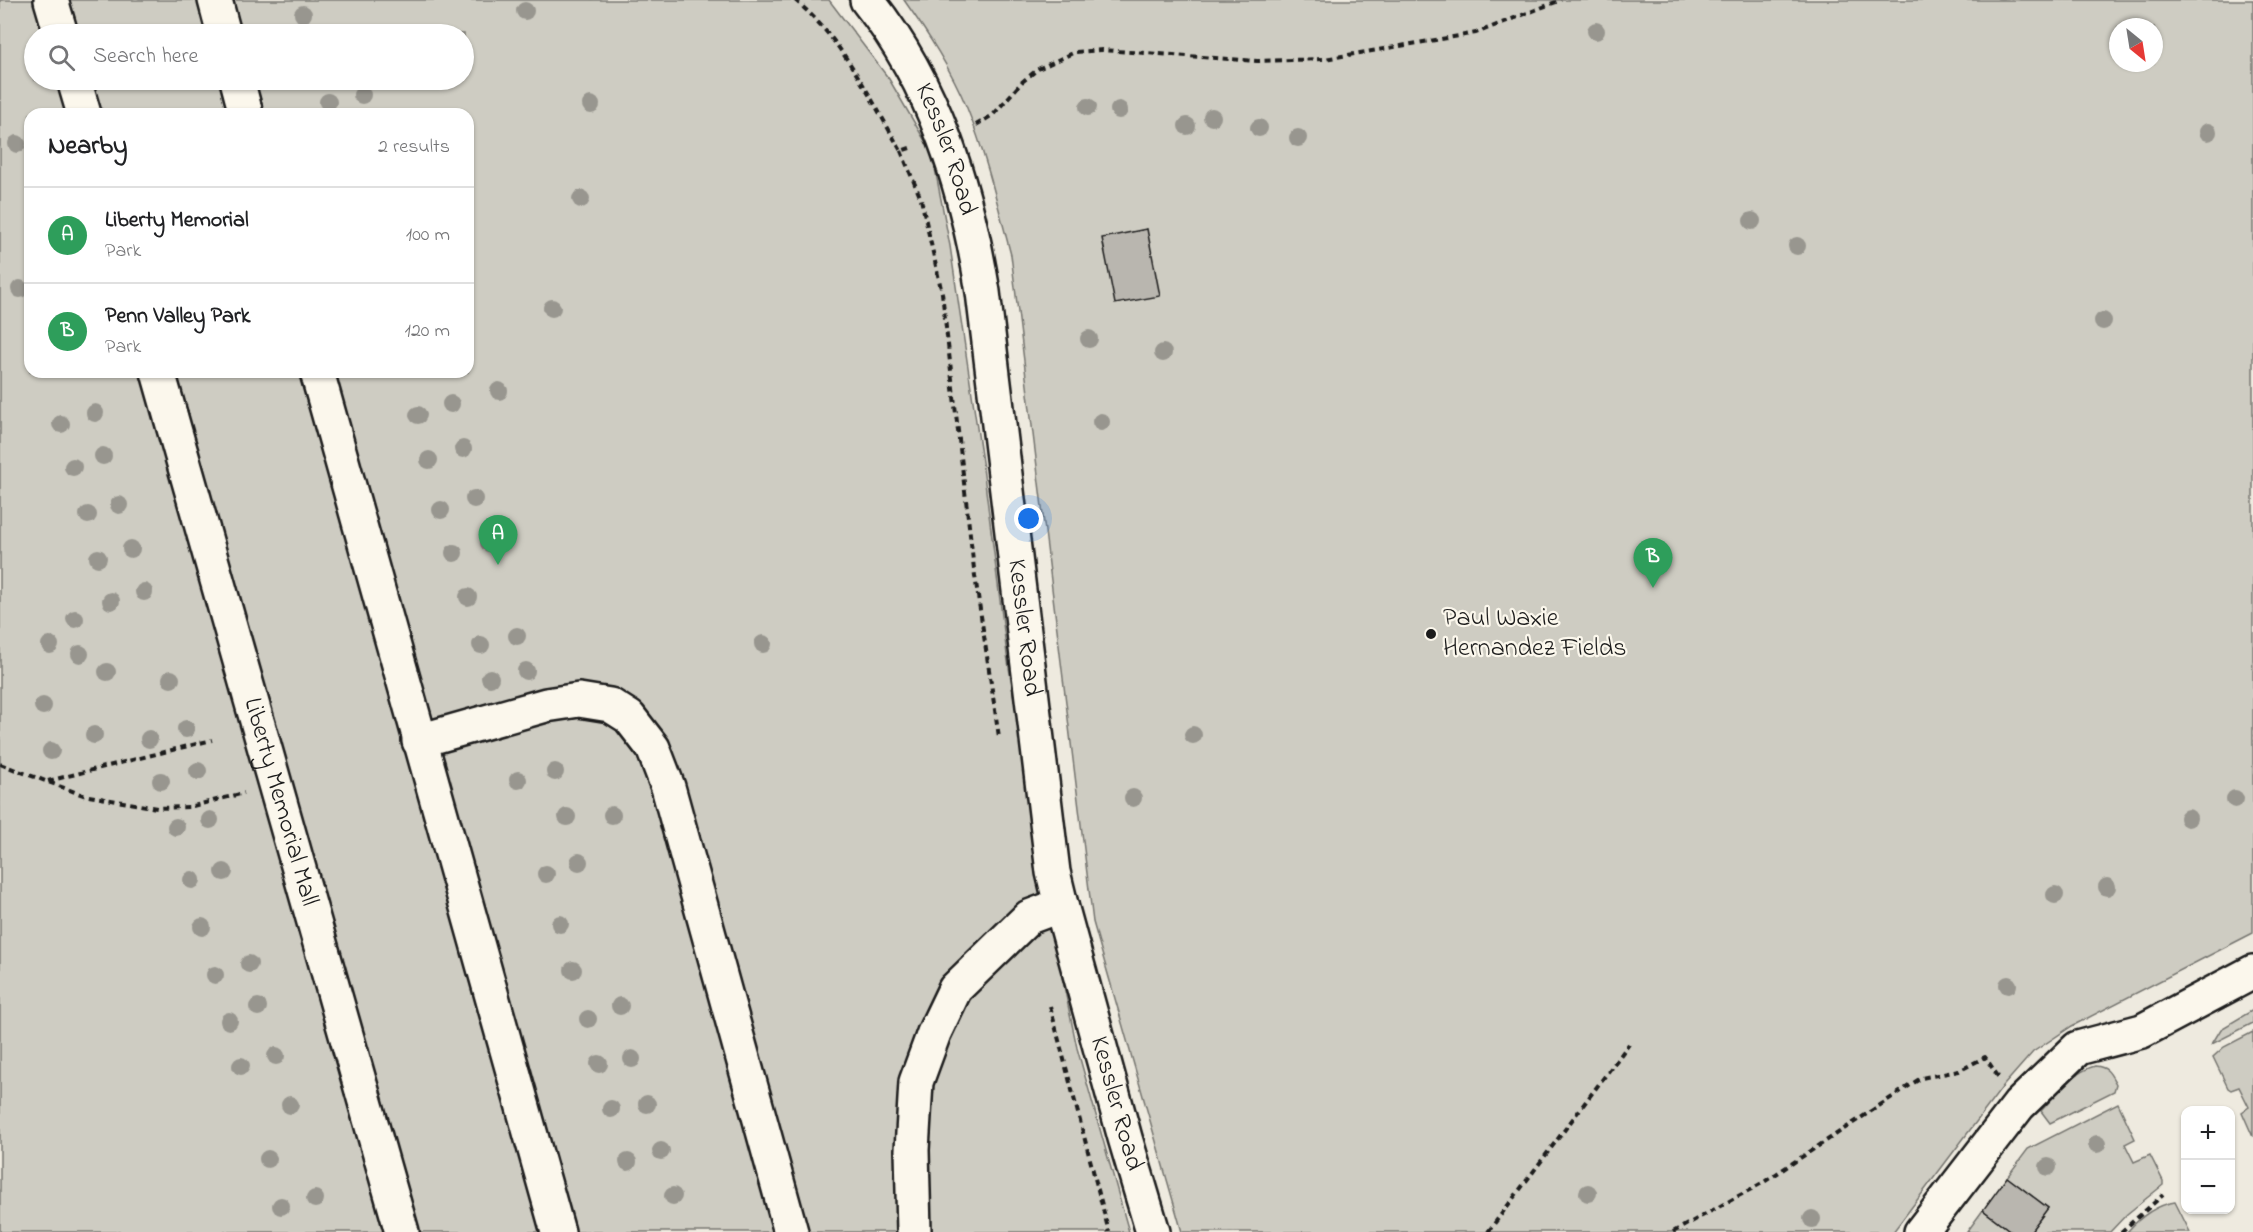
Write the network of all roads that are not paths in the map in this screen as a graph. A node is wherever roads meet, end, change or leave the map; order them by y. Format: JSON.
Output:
{"nodes":[{"id":1,"x":51,"y":0,"type":"edge"},
{"id":2,"x":215,"y":0,"type":"edge"},
{"id":3,"x":867,"y":0,"type":"edge"},
{"id":4,"x":58,"y":24,"type":"edge"},
{"id":5,"x":221,"y":24,"type":"edge"},
{"id":6,"x":77,"y":90,"type":"edge"},
{"id":7,"x":240,"y":90,"type":"edge"},
{"id":8,"x":82,"y":108,"type":"edge"},
{"id":9,"x":244,"y":108,"type":"edge"},
{"id":10,"x":160,"y":378,"type":"edge"},
{"id":11,"x":319,"y":378,"type":"edge"},
{"id":12,"x":419,"y":741,"type":"junction"},
{"id":13,"x":1060,"y":905,"type":"junction"},
{"id":14,"x":2253,"y":972,"type":"edge"},
{"id":15,"x":402,"y":1232,"type":"edge"},
{"id":16,"x":558,"y":1232,"type":"edge"},
{"id":17,"x":791,"y":1232,"type":"edge"},
{"id":18,"x":914,"y":1232,"type":"edge"},
{"id":19,"x":1154,"y":1232,"type":"edge"},
{"id":20,"x":1921,"y":1232,"type":"edge"}],
"edges":[{"from":1,"to":4,"type":"street"},
{"from":2,"to":5,"type":"street"},
{"from":3,"to":13,"type":"street","name":"Kessler Road"},
{"from":6,"to":8,"type":"street"},
{"from":7,"to":9,"type":"street"},
{"from":10,"to":15,"type":"street","name":"Liberty Memorial Mall"},
{"from":11,"to":12,"type":"street"},
{"from":12,"to":16,"type":"street"},
{"from":12,"to":17,"type":"street"},
{"from":13,"to":18,"type":"street"},
{"from":13,"to":19,"type":"street","name":"Kessler Road"},
{"from":14,"to":20,"type":"street"}]}
